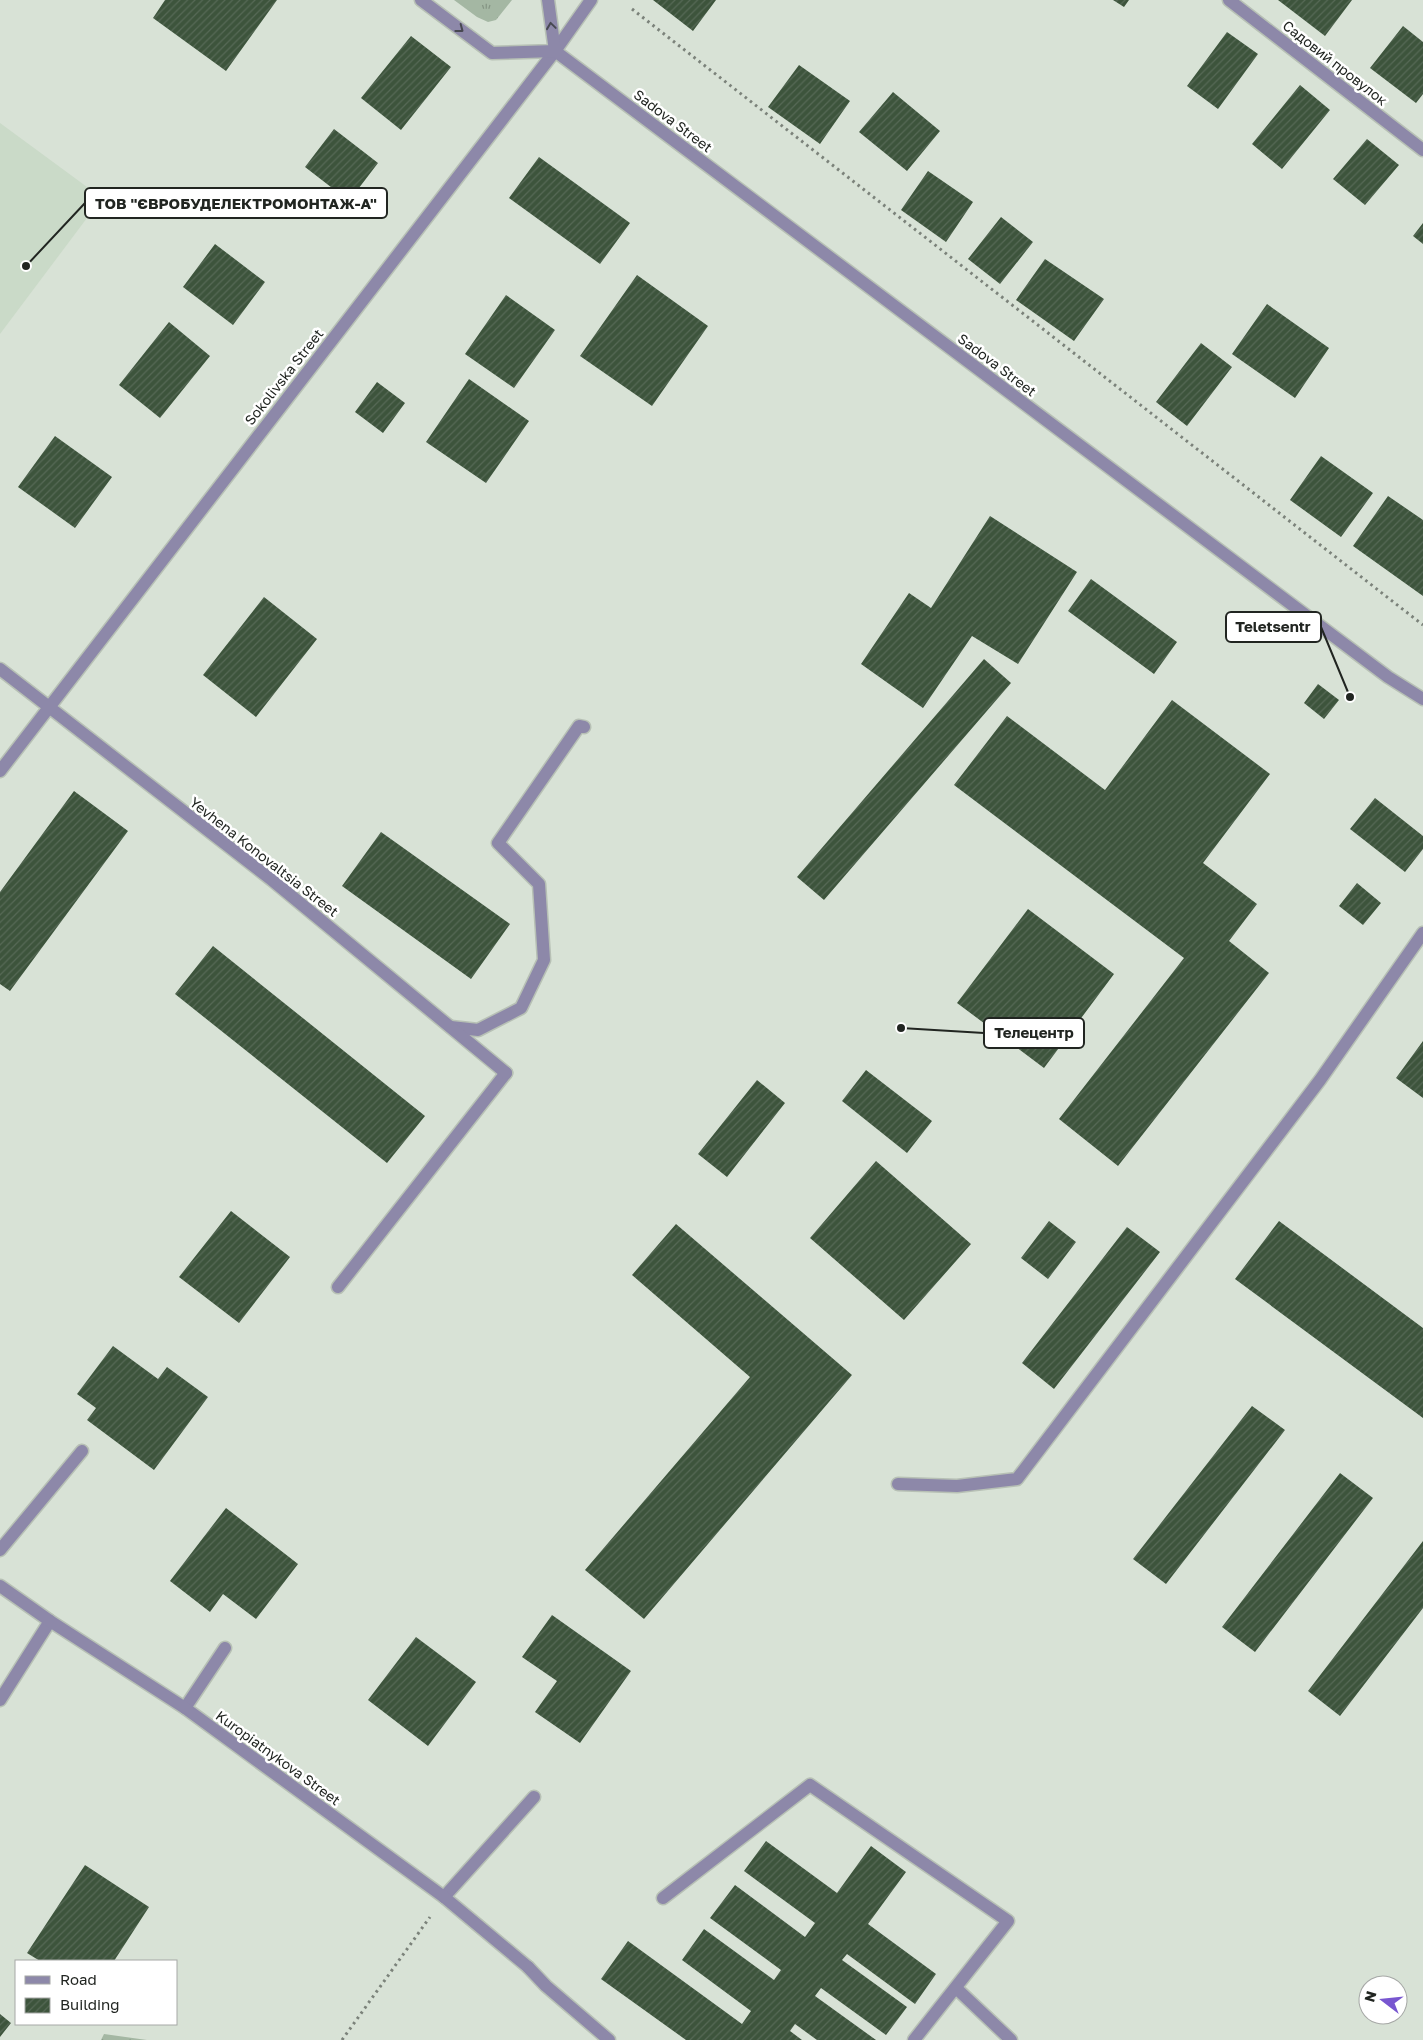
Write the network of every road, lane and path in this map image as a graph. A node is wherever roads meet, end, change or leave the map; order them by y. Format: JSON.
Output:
{"nodes":[{"id":1,"x":421,"y":0,"type":"edge"},
{"id":2,"x":548,"y":0,"type":"edge"},
{"id":3,"x":591,"y":0,"type":"edge"},
{"id":4,"x":1229,"y":0,"type":"edge"},
{"id":5,"x":632,"y":9,"type":"dead end"},
{"id":6,"x":555,"y":51,"type":"junction"},
{"id":7,"x":1423,"y":150,"type":"edge"},
{"id":8,"x":1423,"y":625,"type":"edge"},
{"id":9,"x":0,"y":669,"type":"edge"},
{"id":10,"x":1423,"y":699,"type":"edge"},
{"id":11,"x":50,"y":708,"type":"junction"},
{"id":12,"x":584,"y":727,"type":"dead end"},
{"id":13,"x":0,"y":771,"type":"edge"},
{"id":14,"x":1423,"y":933,"type":"edge"},
{"id":15,"x":452,"y":1027,"type":"junction"},
{"id":16,"x":338,"y":1287,"type":"dead end"},
{"id":17,"x":82,"y":1451,"type":"dead end"},
{"id":18,"x":898,"y":1484,"type":"dead end"},
{"id":19,"x":0,"y":1550,"type":"edge"},
{"id":20,"x":0,"y":1586,"type":"edge"},
{"id":21,"x":50,"y":1621,"type":"junction"},
{"id":22,"x":225,"y":1648,"type":"dead end"},
{"id":23,"x":0,"y":1700,"type":"edge"},
{"id":24,"x":184,"y":1708,"type":"junction"},
{"id":25,"x":534,"y":1797,"type":"dead end"},
{"id":26,"x":444,"y":1897,"type":"junction"},
{"id":27,"x":663,"y":1898,"type":"dead end"},
{"id":28,"x":956,"y":1988,"type":"junction"},
{"id":29,"x":342,"y":2040,"type":"edge"},
{"id":30,"x":609,"y":2040,"type":"edge"},
{"id":31,"x":914,"y":2040,"type":"edge"},
{"id":32,"x":1011,"y":2040,"type":"edge"}],
"edges":[{"from":1,"to":6,"type":"street","one_way":true},
{"from":6,"to":2,"type":"street","one_way":true},
{"from":3,"to":6,"type":"street","name":"Sokolivska Street"},
{"from":4,"to":7,"type":"street","name":"Садовий провулок"},
{"from":5,"to":8,"type":"path"},
{"from":6,"to":10,"type":"street","name":"Sadova Street"},
{"from":6,"to":11,"type":"street","name":"Sokolivska Street"},
{"from":9,"to":11,"type":"street","name":"Yevhena Konovaltsia Street"},
{"from":11,"to":13,"type":"street","name":"Sokolivska Street"},
{"from":11,"to":15,"type":"street","name":"Yevhena Konovaltsia Street"},
{"from":12,"to":15,"type":"street"},
{"from":14,"to":18,"type":"street"},
{"from":15,"to":16,"type":"street","name":"Yevhena Konovaltsia Street"},
{"from":17,"to":19,"type":"street"},
{"from":20,"to":21,"type":"street","name":"Kuropiatnykova Street"},
{"from":21,"to":23,"type":"street"},
{"from":21,"to":24,"type":"street","name":"Kuropiatnykova Street"},
{"from":22,"to":24,"type":"street"},
{"from":24,"to":26,"type":"street","name":"Kuropiatnykova Street"},
{"from":25,"to":26,"type":"street"},
{"from":26,"to":29,"type":"path"},
{"from":26,"to":30,"type":"street","name":"Kuropiatnykova Street"},
{"from":27,"to":28,"type":"street"},
{"from":28,"to":31,"type":"street"},
{"from":28,"to":32,"type":"street"}]}
